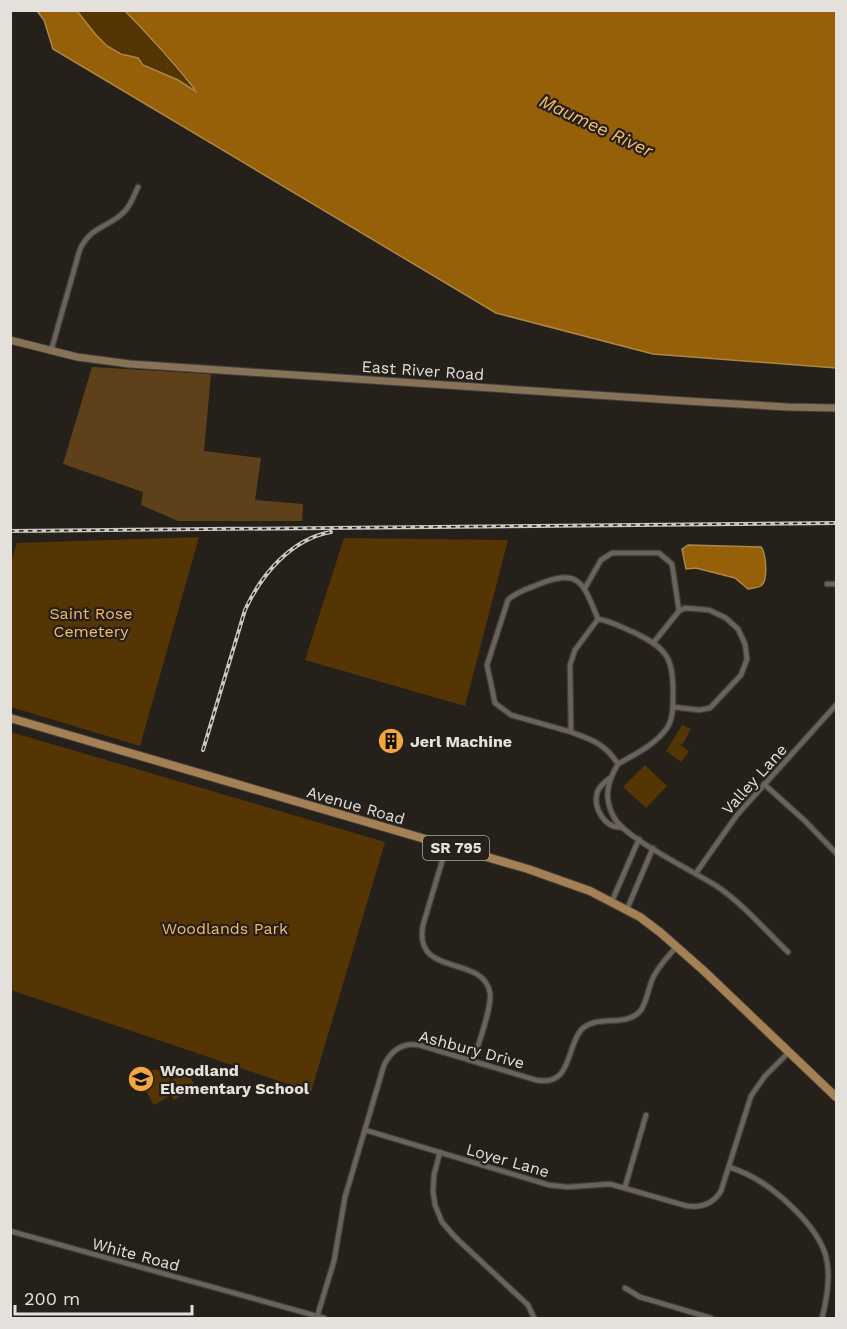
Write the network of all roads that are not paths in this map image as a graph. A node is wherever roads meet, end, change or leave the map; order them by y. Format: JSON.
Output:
{"nodes":[{"id":1,"x":138,"y":186,"type":"dead end"},
{"id":2,"x":10,"y":340,"type":"edge"},
{"id":3,"x":51,"y":351,"type":"junction"},
{"id":4,"x":837,"y":408,"type":"edge"},
{"id":5,"x":827,"y":584,"type":"dead end"},
{"id":6,"x":837,"y":584,"type":"edge"},
{"id":7,"x":585,"y":588,"type":"junction"},
{"id":8,"x":679,"y":611,"type":"junction"},
{"id":9,"x":598,"y":619,"type":"junction"},
{"id":10,"x":654,"y":642,"type":"junction"},
{"id":11,"x":673,"y":707,"type":"junction"},
{"id":12,"x":835,"y":709,"type":"edge"},
{"id":13,"x":10,"y":718,"type":"edge"},
{"id":14,"x":572,"y":732,"type":"junction"},
{"id":15,"x":618,"y":764,"type":"junction"},
{"id":16,"x":610,"y":778,"type":"junction"},
{"id":17,"x":764,"y":784,"type":"junction"},
{"id":18,"x":622,"y":827,"type":"junction"},
{"id":19,"x":639,"y":839,"type":"junction"},
{"id":20,"x":447,"y":845,"type":"junction"},
{"id":21,"x":653,"y":848,"type":"junction"},
{"id":22,"x":837,"y":853,"type":"edge"},
{"id":23,"x":696,"y":873,"type":"junction"},
{"id":24,"x":612,"y":901,"type":"junction"},
{"id":25,"x":627,"y":909,"type":"junction"},
{"id":26,"x":677,"y":946,"type":"junction"},
{"id":27,"x":788,"y":952,"type":"dead end"},
{"id":28,"x":789,"y":1052,"type":"junction"},
{"id":29,"x":473,"y":1061,"type":"junction"},
{"id":30,"x":837,"y":1097,"type":"edge"},
{"id":31,"x":646,"y":1115,"type":"dead end"},
{"id":32,"x":365,"y":1130,"type":"junction"},
{"id":33,"x":440,"y":1152,"type":"junction"},
{"id":34,"x":729,"y":1167,"type":"junction"},
{"id":35,"x":625,"y":1187,"type":"junction"},
{"id":36,"x":10,"y":1231,"type":"edge"},
{"id":37,"x":625,"y":1288,"type":"dead end"},
{"id":38,"x":317,"y":1317,"type":"junction"},
{"id":39,"x":324,"y":1318,"type":"edge"},
{"id":40,"x":534,"y":1318,"type":"edge"},
{"id":41,"x":711,"y":1318,"type":"edge"},
{"id":42,"x":822,"y":1318,"type":"edge"}],
"edges":[{"from":1,"to":3,"type":"street"},
{"from":2,"to":3,"type":"main road","name":"East River Road"},
{"from":3,"to":4,"type":"main road","name":"East River Road"},
{"from":5,"to":6,"type":"street"},
{"from":7,"to":8,"type":"street"},
{"from":7,"to":9,"type":"street"},
{"from":7,"to":14,"type":"street"},
{"from":8,"to":10,"type":"street"},
{"from":8,"to":11,"type":"street"},
{"from":9,"to":10,"type":"street"},
{"from":9,"to":14,"type":"street"},
{"from":10,"to":11,"type":"street"},
{"from":11,"to":15,"type":"street"},
{"from":12,"to":17,"type":"street","name":"Valley Lane"},
{"from":13,"to":20,"type":"main road","name":"Avenue Road","number":"SR 795"},
{"from":14,"to":15,"type":"street"},
{"from":15,"to":16,"type":"street"},
{"from":16,"to":18,"type":"street"},
{"from":16,"to":18,"type":"street"},
{"from":17,"to":22,"type":"street"},
{"from":17,"to":23,"type":"street","name":"Valley Lane"},
{"from":18,"to":19,"type":"street"},
{"from":19,"to":21,"type":"street"},
{"from":19,"to":24,"type":"street"},
{"from":20,"to":24,"type":"main road","name":"Avenue Road","number":"SR 795"},
{"from":20,"to":29,"type":"street"},
{"from":21,"to":23,"type":"street"},
{"from":21,"to":25,"type":"street"},
{"from":23,"to":27,"type":"street"},
{"from":24,"to":25,"type":"main road","name":"Avenue Road","number":"SR 795"},
{"from":25,"to":26,"type":"main road","name":"Avenue Road","number":"SR 795"},
{"from":26,"to":28,"type":"main road","name":"Avenue Road","number":"SR 795"},
{"from":26,"to":29,"type":"street","name":"Ashbury Drive"},
{"from":28,"to":30,"type":"main road","name":"Avenue Road","number":"SR 795"},
{"from":28,"to":34,"type":"street","name":"Loyer Lane"},
{"from":29,"to":32,"type":"street","name":"Ashbury Drive"},
{"from":31,"to":35,"type":"street"},
{"from":32,"to":33,"type":"street","name":"Loyer Lane"},
{"from":32,"to":38,"type":"street","name":"Ashbury Drive"},
{"from":33,"to":35,"type":"street","name":"Loyer Lane"},
{"from":33,"to":40,"type":"street"},
{"from":34,"to":35,"type":"street","name":"Loyer Lane"},
{"from":34,"to":42,"type":"street"},
{"from":36,"to":38,"type":"street","name":"White Road"},
{"from":37,"to":41,"type":"street"},
{"from":38,"to":39,"type":"street","name":"White Road"}]}
